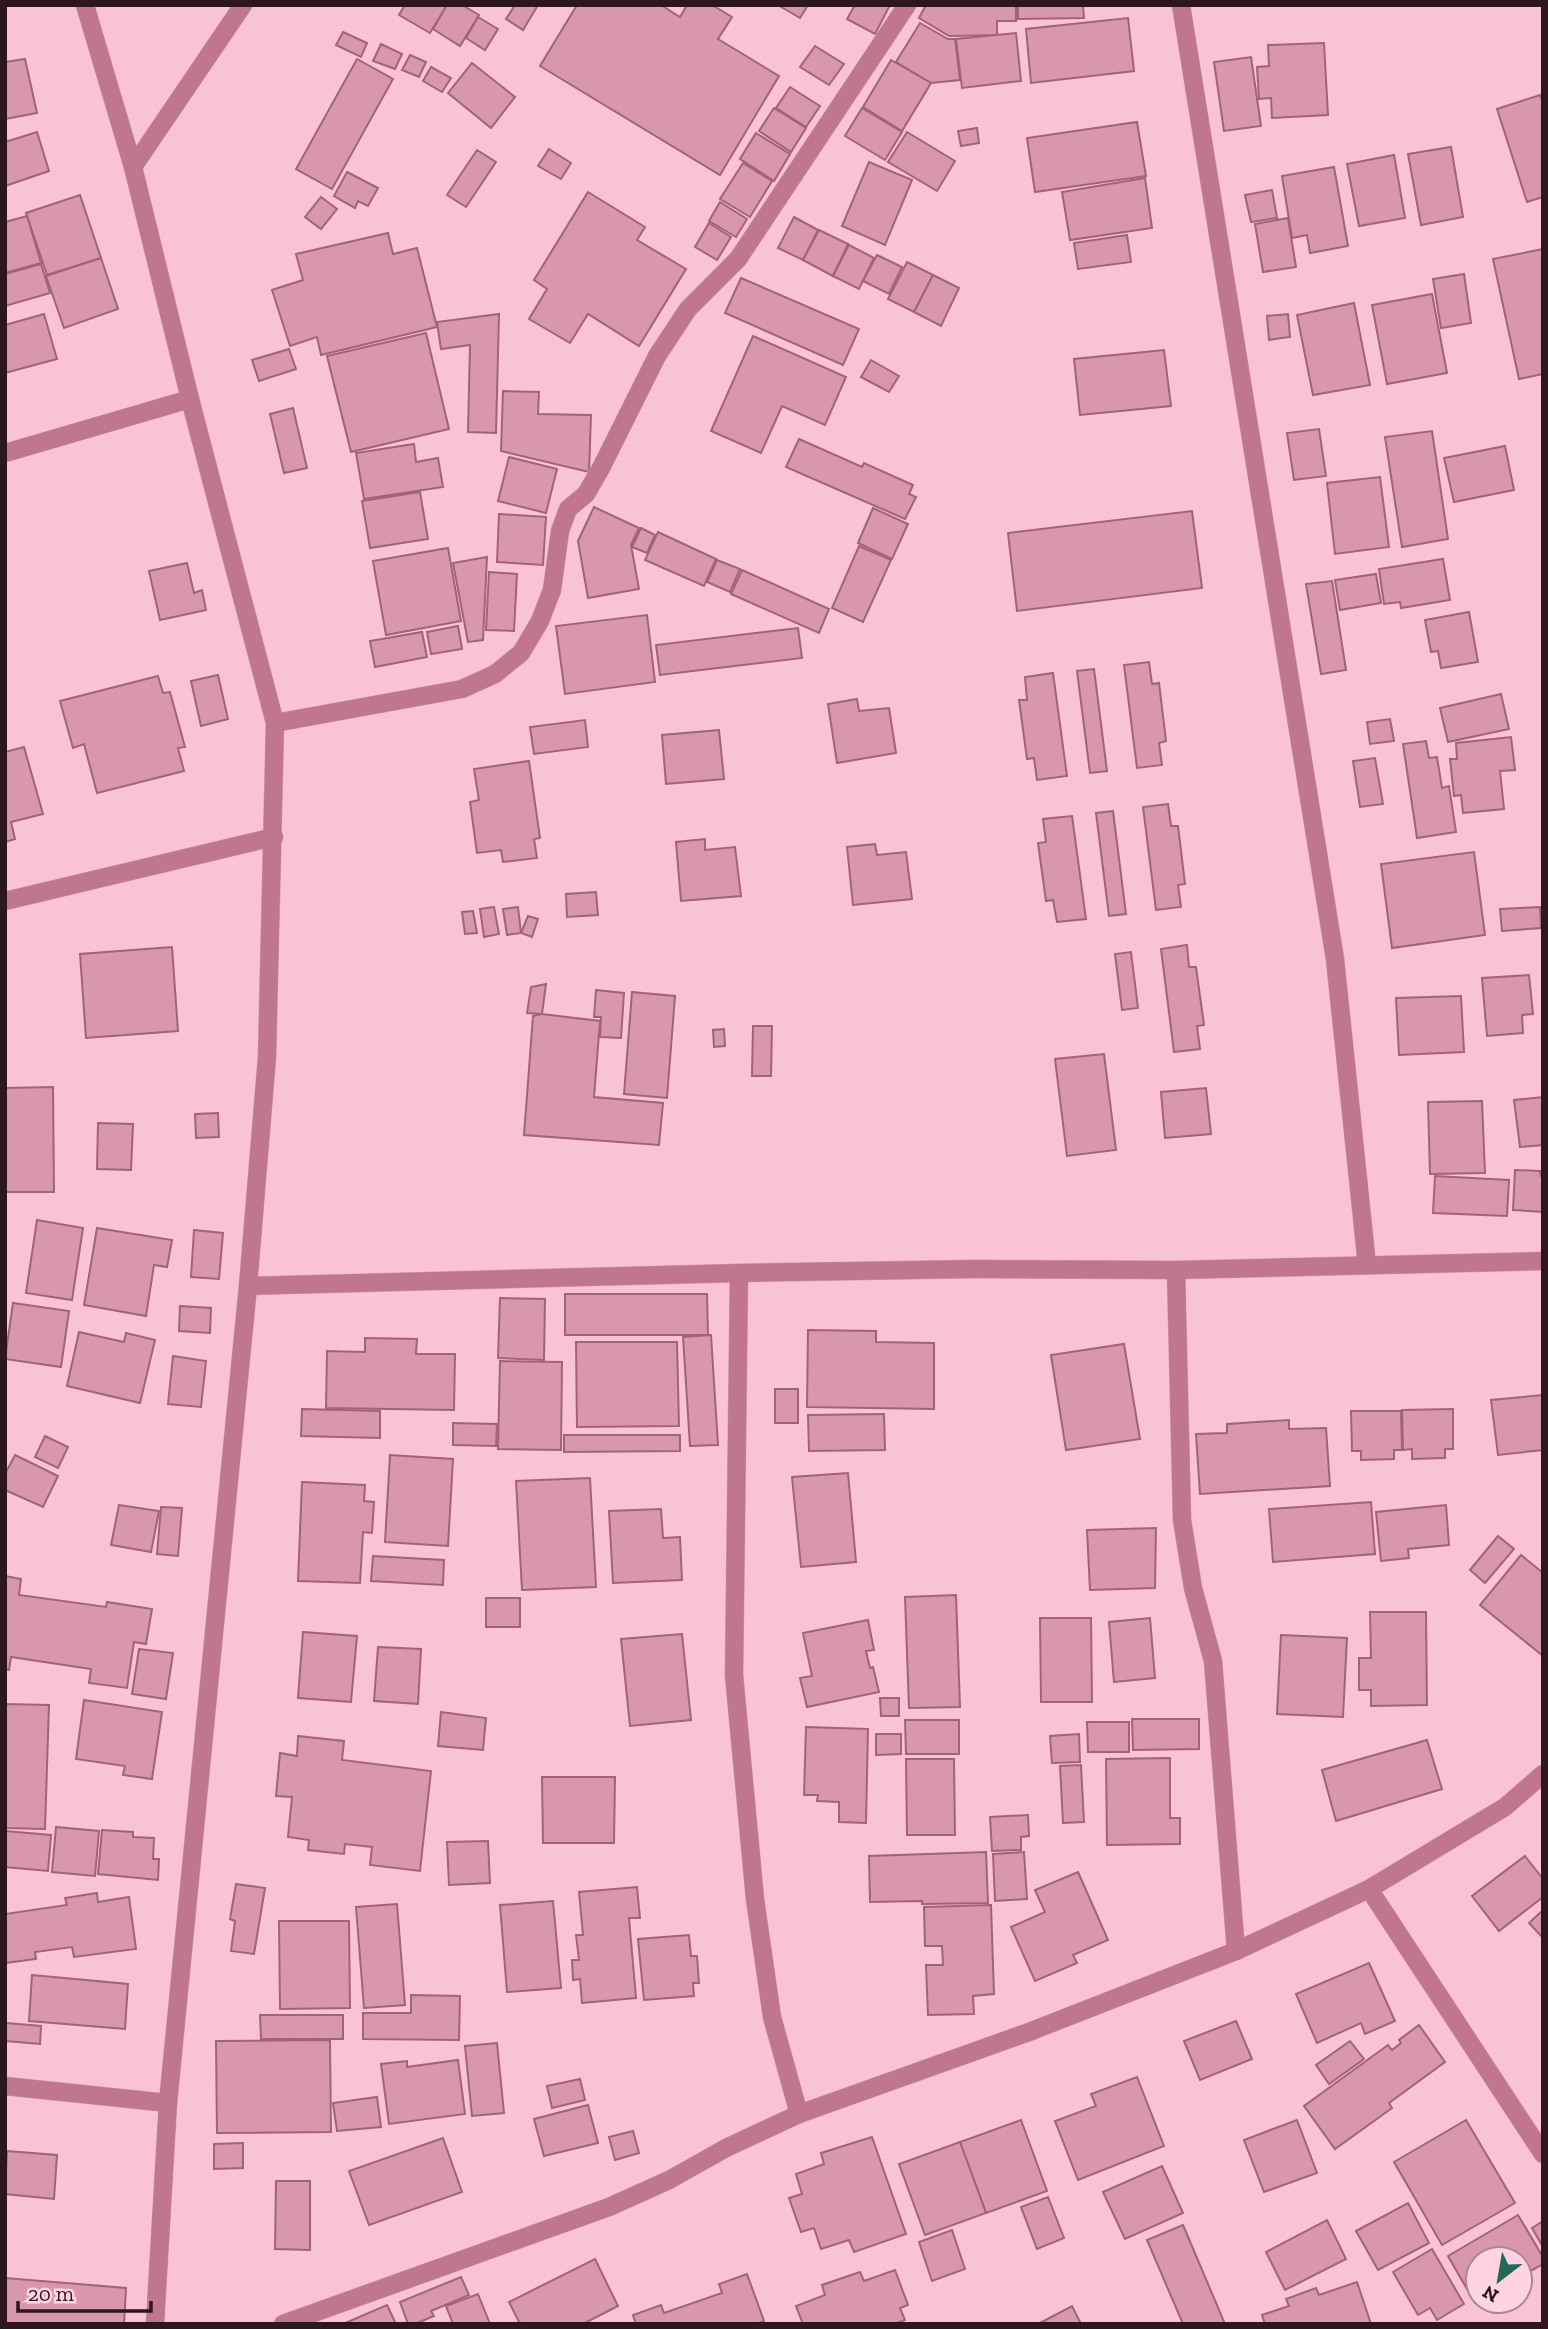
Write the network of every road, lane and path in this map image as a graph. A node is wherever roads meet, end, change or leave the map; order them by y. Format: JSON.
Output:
{"nodes":[{"id":1,"x":85,"y":5,"type":"edge"},
{"id":2,"x":243,"y":5,"type":"edge"},
{"id":3,"x":907,"y":5,"type":"edge"},
{"id":4,"x":1181,"y":5,"type":"edge"},
{"id":5,"x":133,"y":167,"type":"junction"},
{"id":6,"x":190,"y":399,"type":"junction"},
{"id":7,"x":5,"y":453,"type":"edge"},
{"id":8,"x":275,"y":723,"type":"junction"},
{"id":9,"x":274,"y":837,"type":"junction"},
{"id":10,"x":5,"y":901,"type":"edge"},
{"id":11,"x":1543,"y":1261,"type":"edge"},
{"id":12,"x":1367,"y":1265,"type":"junction"},
{"id":13,"x":1176,"y":1270,"type":"junction"},
{"id":14,"x":738,"y":1273,"type":"junction"},
{"id":15,"x":248,"y":1286,"type":"junction"},
{"id":16,"x":1543,"y":1774,"type":"edge"},
{"id":17,"x":1369,"y":1889,"type":"junction"},
{"id":18,"x":1236,"y":1951,"type":"junction"},
{"id":19,"x":5,"y":2086,"type":"edge"},
{"id":20,"x":168,"y":2103,"type":"junction"},
{"id":21,"x":799,"y":2114,"type":"junction"},
{"id":22,"x":1543,"y":2154,"type":"edge"},
{"id":23,"x":155,"y":2324,"type":"edge"},
{"id":24,"x":282,"y":2324,"type":"edge"}],
"edges":[{"from":1,"to":5,"type":"street"},
{"from":2,"to":5,"type":"street"},
{"from":3,"to":8,"type":"street"},
{"from":4,"to":12,"type":"street"},
{"from":5,"to":6,"type":"street"},
{"from":6,"to":7,"type":"street"},
{"from":6,"to":8,"type":"street"},
{"from":8,"to":9,"type":"street"},
{"from":9,"to":10,"type":"street"},
{"from":9,"to":15,"type":"street"},
{"from":11,"to":12,"type":"street"},
{"from":12,"to":13,"type":"street"},
{"from":13,"to":14,"type":"street"},
{"from":13,"to":18,"type":"street"},
{"from":14,"to":15,"type":"street"},
{"from":14,"to":21,"type":"street"},
{"from":15,"to":20,"type":"street"},
{"from":16,"to":17,"type":"street"},
{"from":17,"to":18,"type":"street"},
{"from":17,"to":22,"type":"street"},
{"from":18,"to":21,"type":"street"},
{"from":19,"to":20,"type":"street"},
{"from":20,"to":23,"type":"street"},
{"from":21,"to":24,"type":"street"}]}
